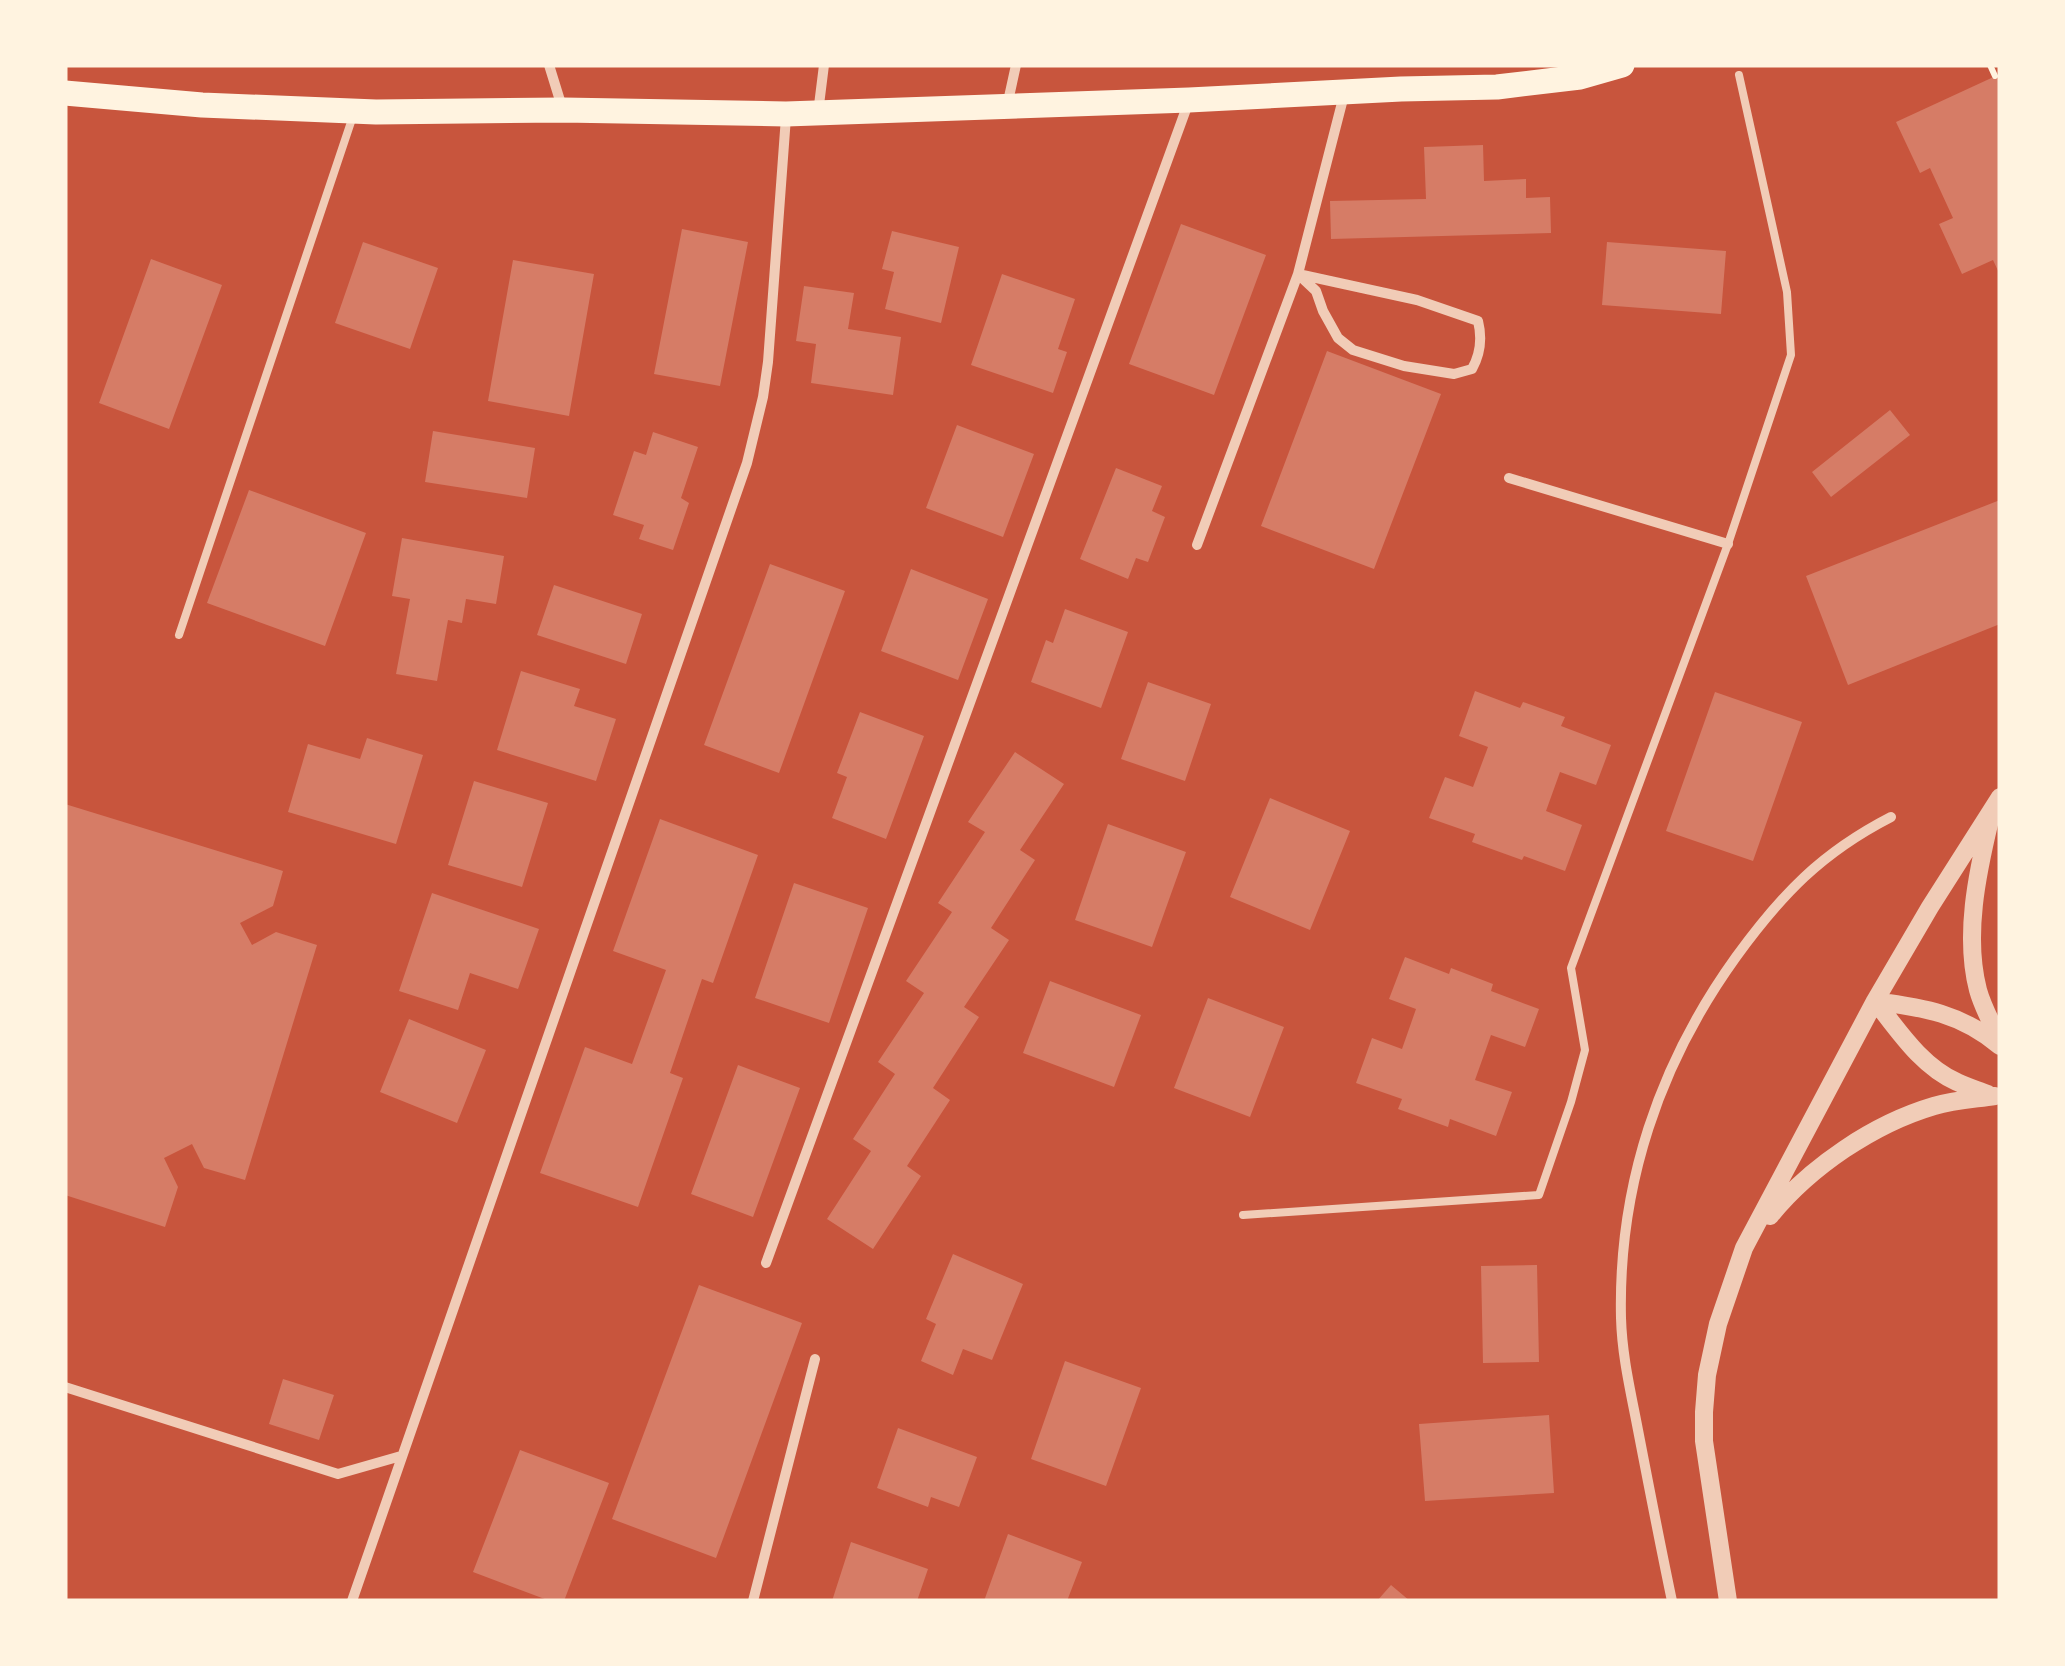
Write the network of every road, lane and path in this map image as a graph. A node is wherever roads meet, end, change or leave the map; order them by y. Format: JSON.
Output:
{"nodes":[{"id":1,"x":550,"y":65,"type":"edge"},
{"id":2,"x":824,"y":65,"type":"edge"},
{"id":3,"x":1016,"y":65,"type":"edge"},
{"id":4,"x":1622,"y":65,"type":"edge"},
{"id":5,"x":1990,"y":65,"type":"edge"},
{"id":6,"x":1738,"y":75,"type":"dead end"},
{"id":7,"x":1995,"y":76,"type":"dead end"},
{"id":8,"x":1345,"y":92,"type":"junction"},
{"id":9,"x":65,"y":93,"type":"edge"},
{"id":10,"x":1189,"y":100,"type":"junction"},
{"id":11,"x":1007,"y":107,"type":"junction"},
{"id":12,"x":563,"y":110,"type":"junction"},
{"id":13,"x":355,"y":111,"type":"junction"},
{"id":14,"x":818,"y":113,"type":"junction"},
{"id":15,"x":786,"y":114,"type":"junction"},
{"id":16,"x":1298,"y":274,"type":"junction"},
{"id":17,"x":1509,"y":478,"type":"dead end"},
{"id":18,"x":1728,"y":544,"type":"junction"},
{"id":19,"x":1197,"y":545,"type":"dead end"},
{"id":20,"x":179,"y":635,"type":"dead end"},
{"id":21,"x":1997,"y":801,"type":"edge"},
{"id":22,"x":1891,"y":817,"type":"dead end"},
{"id":23,"x":1875,"y":1001,"type":"junction"},
{"id":24,"x":2000,"y":1043,"type":"edge"},
{"id":25,"x":1998,"y":1096,"type":"edge"},
{"id":26,"x":1243,"y":1215,"type":"dead end"},
{"id":27,"x":1744,"y":1248,"type":"junction"},
{"id":28,"x":766,"y":1263,"type":"dead end"},
{"id":29,"x":815,"y":1359,"type":"dead end"},
{"id":30,"x":65,"y":1387,"type":"edge"},
{"id":31,"x":400,"y":1456,"type":"junction"},
{"id":32,"x":352,"y":1601,"type":"edge"},
{"id":33,"x":753,"y":1601,"type":"edge"},
{"id":34,"x":1672,"y":1601,"type":"edge"},
{"id":35,"x":1728,"y":1601,"type":"edge"}],
"edges":[{"from":1,"to":12,"type":"street"},
{"from":2,"to":14,"type":"street"},
{"from":3,"to":11,"type":"street"},
{"from":4,"to":8,"type":"main road"},
{"from":5,"to":7,"type":"path"},
{"from":6,"to":18,"type":"lane"},
{"from":8,"to":10,"type":"main road"},
{"from":8,"to":16,"type":"street"},
{"from":9,"to":13,"type":"main road"},
{"from":10,"to":11,"type":"main road"},
{"from":10,"to":28,"type":"street"},
{"from":11,"to":14,"type":"main road"},
{"from":12,"to":13,"type":"main road"},
{"from":12,"to":15,"type":"main road"},
{"from":13,"to":20,"type":"lane"},
{"from":14,"to":15,"type":"main road"},
{"from":15,"to":31,"type":"street"},
{"from":16,"to":16,"type":"street"},
{"from":16,"to":19,"type":"street"},
{"from":17,"to":18,"type":"street"},
{"from":18,"to":26,"type":"lane"},
{"from":21,"to":23,"type":"street"},
{"from":21,"to":24,"type":"street"},
{"from":22,"to":34,"type":"street"},
{"from":23,"to":24,"type":"street"},
{"from":23,"to":25,"type":"street"},
{"from":23,"to":27,"type":"street"},
{"from":25,"to":27,"type":"street"},
{"from":27,"to":35,"type":"street"},
{"from":29,"to":33,"type":"street"},
{"from":30,"to":31,"type":"street"},
{"from":31,"to":32,"type":"street"}]}
